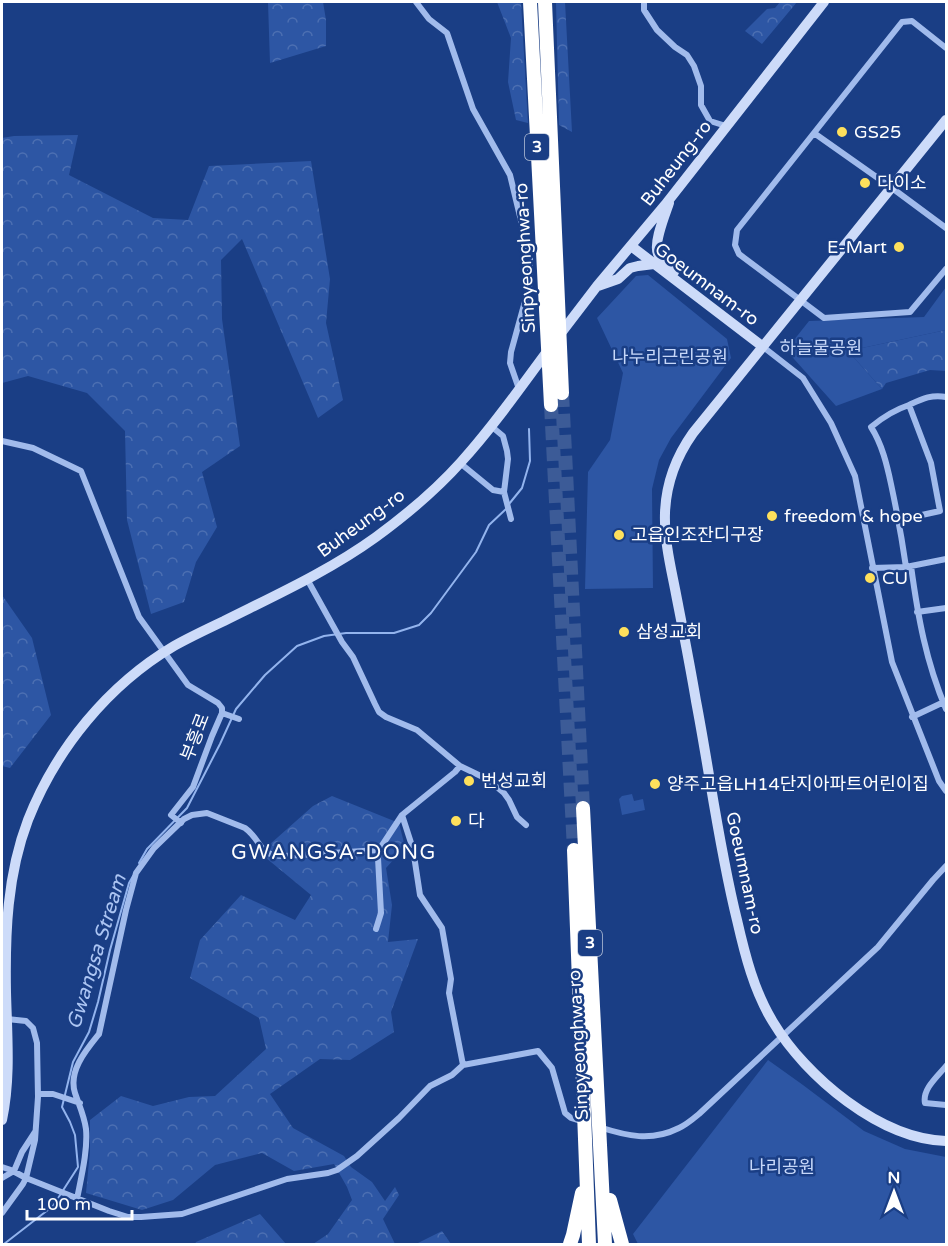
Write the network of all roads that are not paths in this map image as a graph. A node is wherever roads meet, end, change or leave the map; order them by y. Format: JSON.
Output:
{"nodes":[{"id":1,"x":416,"y":2,"type":"edge"},
{"id":2,"x":530,"y":2,"type":"edge"},
{"id":3,"x":545,"y":2,"type":"edge"},
{"id":4,"x":644,"y":2,"type":"edge"},
{"id":5,"x":824,"y":2,"type":"edge"},
{"id":6,"x":946,"y":48,"type":"edge"},
{"id":7,"x":946,"y":120,"type":"edge"},
{"id":8,"x":726,"y":126,"type":"junction"},
{"id":9,"x":814,"y":133,"type":"junction"},
{"id":10,"x":892,"y":188,"type":"junction"},
{"id":11,"x":670,"y":198,"type":"junction"},
{"id":12,"x":946,"y":228,"type":"edge"},
{"id":13,"x":631,"y":246,"type":"junction"},
{"id":14,"x":654,"y":264,"type":"junction"},
{"id":15,"x":946,"y":269,"type":"edge"},
{"id":16,"x":597,"y":286,"type":"junction"},
{"id":17,"x":688,"y":288,"type":"junction"},
{"id":18,"x":800,"y":301,"type":"junction"},
{"id":19,"x":762,"y":346,"type":"junction"},
{"id":20,"x":519,"y":389,"type":"junction"},
{"id":21,"x":562,"y":393,"type":"tunnel mouth"},
{"id":22,"x":946,"y":397,"type":"edge"},
{"id":23,"x":551,"y":405,"type":"tunnel mouth"},
{"id":24,"x":909,"y":405,"type":"junction"},
{"id":25,"x":491,"y":426,"type":"junction"},
{"id":26,"x":2,"y":441,"type":"edge"},
{"id":27,"x":460,"y":463,"type":"junction"},
{"id":28,"x":504,"y":492,"type":"junction"},
{"id":29,"x":943,"y":510,"type":"edge"},
{"id":30,"x":511,"y":519,"type":"dead end"},
{"id":31,"x":899,"y":520,"type":"junction"},
{"id":32,"x":946,"y":559,"type":"edge"},
{"id":33,"x":908,"y":567,"type":"junction"},
{"id":34,"x":872,"y":568,"type":"junction"},
{"id":35,"x":307,"y":579,"type":"junction"},
{"id":36,"x":946,"y":608,"type":"edge"},
{"id":37,"x":917,"y":612,"type":"junction"},
{"id":38,"x":164,"y":653,"type":"junction"},
{"id":39,"x":946,"y":704,"type":"edge"},
{"id":40,"x":222,"y":713,"type":"junction"},
{"id":41,"x":912,"y":717,"type":"junction"},
{"id":42,"x":238,"y":719,"type":"dead end"},
{"id":43,"x":460,"y":766,"type":"junction"},
{"id":44,"x":946,"y":791,"type":"edge"},
{"id":45,"x":583,"y":808,"type":"tunnel mouth"},
{"id":46,"x":402,"y":815,"type":"junction"},
{"id":47,"x":181,"y":822,"type":"junction"},
{"id":48,"x":526,"y":825,"type":"dead end"},
{"id":49,"x":379,"y":850,"type":"junction"},
{"id":50,"x":574,"y":850,"type":"tunnel mouth"},
{"id":51,"x":946,"y":866,"type":"edge"},
{"id":52,"x":6,"y":888,"type":"edge"},
{"id":53,"x":376,"y":929,"type":"dead end"},
{"id":54,"x":7,"y":1019,"type":"junction"},
{"id":55,"x":782,"y":1036,"type":"junction"},
{"id":56,"x":463,"y":1065,"type":"junction"},
{"id":57,"x":946,"y":1066,"type":"edge"},
{"id":58,"x":38,"y":1094,"type":"junction"},
{"id":59,"x":78,"y":1102,"type":"junction"},
{"id":60,"x":946,"y":1105,"type":"edge"},
{"id":61,"x":2,"y":1119,"type":"edge"},
{"id":62,"x":36,"y":1131,"type":"junction"},
{"id":63,"x":946,"y":1141,"type":"edge"},
{"id":64,"x":2,"y":1167,"type":"edge"},
{"id":65,"x":15,"y":1171,"type":"junction"},
{"id":66,"x":586,"y":1174,"type":"junction"},
{"id":67,"x":603,"y":1174,"type":"junction"},
{"id":68,"x":2,"y":1178,"type":"edge"},
{"id":69,"x":26,"y":1178,"type":"junction"},
{"id":70,"x":74,"y":1197,"type":"junction"},
{"id":71,"x":2,"y":1214,"type":"edge"},
{"id":72,"x":570,"y":1245,"type":"edge"},
{"id":73,"x":589,"y":1245,"type":"edge"},
{"id":74,"x":605,"y":1245,"type":"edge"},
{"id":75,"x":622,"y":1245,"type":"edge"}],
"edges":[{"from":1,"to":20,"type":"street"},
{"from":2,"to":23,"type":"highway","name":"Sinpyeonghwa-ro","number":"3"},
{"from":3,"to":21,"type":"highway","name":"Sinpyeonghwa-ro","number":"3"},
{"from":4,"to":8,"type":"street"},
{"from":5,"to":8,"type":"main road","name":"Buheung-ro"},
{"from":6,"to":9,"type":"street"},
{"from":7,"to":10,"type":"main road"},
{"from":8,"to":11,"type":"main road","name":"Buheung-ro"},
{"from":9,"to":10,"type":"street"},
{"from":9,"to":18,"type":"street"},
{"from":10,"to":12,"type":"street"},
{"from":10,"to":18,"type":"main road"},
{"from":11,"to":13,"type":"main road","name":"Buheung-ro"},
{"from":11,"to":17,"type":"main road"},
{"from":13,"to":14,"type":"main road","name":"Goeumnam-ro"},
{"from":13,"to":16,"type":"main road","name":"Buheung-ro"},
{"from":14,"to":16,"type":"main road"},
{"from":14,"to":17,"type":"main road","name":"Goeumnam-ro"},
{"from":15,"to":18,"type":"street"},
{"from":16,"to":20,"type":"main road","name":"Buheung-ro"},
{"from":17,"to":19,"type":"main road","name":"Goeumnam-ro"},
{"from":18,"to":19,"type":"main road"},
{"from":19,"to":34,"type":"street"},
{"from":19,"to":55,"type":"main road","name":"Goeumnam-ro"},
{"from":20,"to":25,"type":"main road","name":"Buheung-ro"},
{"from":22,"to":24,"type":"street"},
{"from":24,"to":29,"type":"street"},
{"from":24,"to":31,"type":"street"},
{"from":25,"to":27,"type":"main road","name":"Buheung-ro"},
{"from":25,"to":28,"type":"street"},
{"from":26,"to":38,"type":"street","name":"부흥로"},
{"from":27,"to":28,"type":"street"},
{"from":27,"to":35,"type":"main road","name":"Buheung-ro"},
{"from":28,"to":30,"type":"street"},
{"from":29,"to":31,"type":"street"},
{"from":31,"to":33,"type":"street"},
{"from":32,"to":33,"type":"street"},
{"from":33,"to":34,"type":"street"},
{"from":33,"to":37,"type":"street"},
{"from":34,"to":41,"type":"street"},
{"from":35,"to":38,"type":"main road","name":"Buheung-ro"},
{"from":35,"to":43,"type":"street"},
{"from":36,"to":37,"type":"street"},
{"from":37,"to":39,"type":"street"},
{"from":38,"to":40,"type":"street","name":"부흥로"},
{"from":38,"to":52,"type":"main road","name":"Buheung-ro"},
{"from":39,"to":41,"type":"street"},
{"from":40,"to":42,"type":"street"},
{"from":40,"to":47,"type":"street","name":"부흥로"},
{"from":41,"to":44,"type":"street"},
{"from":43,"to":46,"type":"street"},
{"from":43,"to":48,"type":"street"},
{"from":45,"to":67,"type":"highway","name":"Sinpyeonghwa-ro","number":"3"},
{"from":46,"to":49,"type":"street"},
{"from":46,"to":56,"type":"street"},
{"from":47,"to":49,"type":"street"},
{"from":47,"to":59,"type":"street"},
{"from":49,"to":53,"type":"street"},
{"from":50,"to":66,"type":"highway","name":"Sinpyeonghwa-ro","number":"3"},
{"from":51,"to":55,"type":"street"},
{"from":52,"to":54,"type":"main road","name":"Buheung-ro"},
{"from":54,"to":58,"type":"street"},
{"from":54,"to":61,"type":"main road","name":"Buheung-ro"},
{"from":55,"to":56,"type":"street"},
{"from":55,"to":63,"type":"main road","name":"Goeumnam-ro"},
{"from":56,"to":70,"type":"street"},
{"from":57,"to":60,"type":"street"},
{"from":58,"to":59,"type":"street"},
{"from":58,"to":62,"type":"street"},
{"from":59,"to":70,"type":"street"},
{"from":62,"to":65,"type":"street"},
{"from":62,"to":69,"type":"street"},
{"from":64,"to":65,"type":"street"},
{"from":65,"to":68,"type":"street"},
{"from":65,"to":69,"type":"street"},
{"from":66,"to":72,"type":"highway"},
{"from":66,"to":73,"type":"highway","name":"Sinpyeonghwa-ro","number":"3"},
{"from":67,"to":74,"type":"highway","name":"Sinpyeonghwa-ro","number":"3"},
{"from":67,"to":75,"type":"highway"},
{"from":69,"to":70,"type":"street"},
{"from":69,"to":71,"type":"street"}]}
